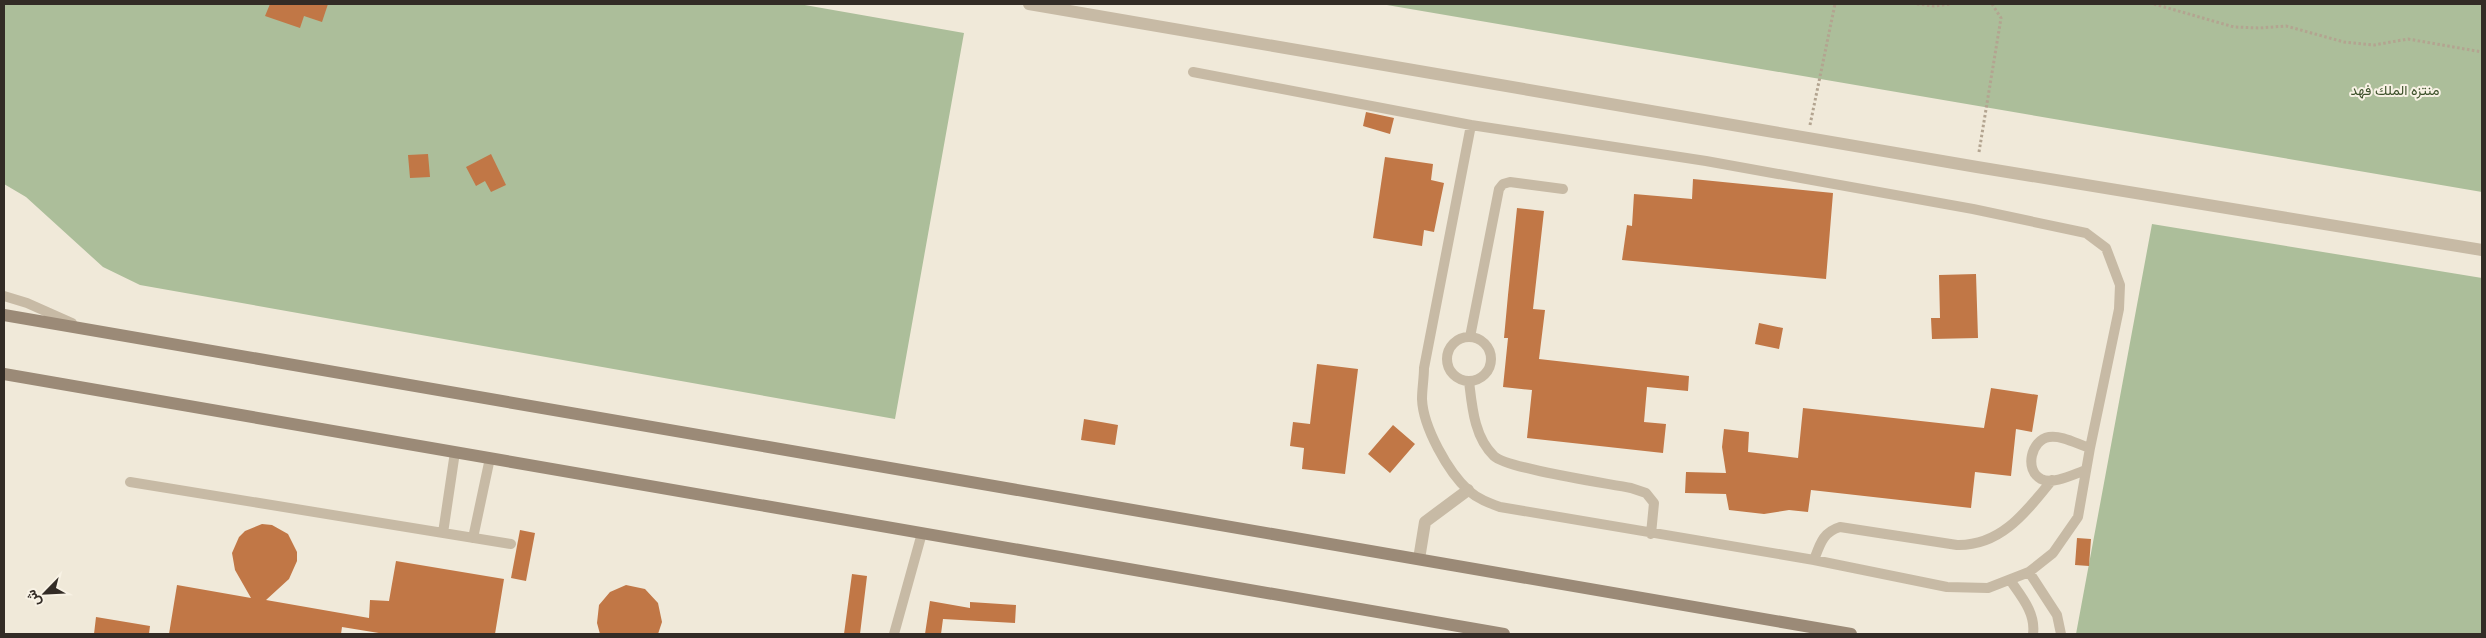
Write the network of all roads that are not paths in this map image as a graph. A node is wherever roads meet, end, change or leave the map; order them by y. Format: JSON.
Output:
{"nodes":[{"id":1,"x":1029,"y":4,"type":"edge"},
{"id":2,"x":1193,"y":72,"type":"dead end"},
{"id":3,"x":1471,"y":125,"type":"junction"},
{"id":4,"x":1563,"y":189,"type":"dead end"},
{"id":5,"x":2482,"y":250,"type":"edge"},
{"id":6,"x":4,"y":296,"type":"edge"},
{"id":7,"x":4,"y":315,"type":"edge"},
{"id":8,"x":99,"y":332,"type":"junction"},
{"id":9,"x":1470,"y":337,"type":"junction"},
{"id":10,"x":4,"y":374,"type":"edge"},
{"id":11,"x":1469,"y":381,"type":"junction"},
{"id":12,"x":2090,"y":448,"type":"junction"},
{"id":13,"x":455,"y":452,"type":"junction"},
{"id":14,"x":490,"y":458,"type":"junction"},
{"id":15,"x":2086,"y":470,"type":"junction"},
{"id":16,"x":2052,"y":480,"type":"junction"},
{"id":17,"x":130,"y":482,"type":"dead end"},
{"id":18,"x":1468,"y":490,"type":"junction"},
{"id":19,"x":443,"y":533,"type":"junction"},
{"id":20,"x":922,"y":533,"type":"junction"},
{"id":21,"x":1651,"y":534,"type":"junction"},
{"id":22,"x":473,"y":538,"type":"junction"},
{"id":23,"x":511,"y":544,"type":"dead end"},
{"id":24,"x":1419,"y":559,"type":"junction"},
{"id":25,"x":1814,"y":560,"type":"junction"},
{"id":26,"x":2029,"y":572,"type":"junction"},
{"id":27,"x":2010,"y":580,"type":"junction"},
{"id":28,"x":894,"y":634,"type":"edge"},
{"id":29,"x":1504,"y":634,"type":"edge"},
{"id":30,"x":1851,"y":634,"type":"edge"},
{"id":31,"x":2033,"y":634,"type":"edge"},
{"id":32,"x":2061,"y":634,"type":"edge"}],
"edges":[{"from":1,"to":5,"type":"street"},
{"from":2,"to":3,"type":"lane"},
{"from":3,"to":12,"type":"lane"},
{"from":3,"to":18,"type":"lane"},
{"from":4,"to":9,"type":"lane"},
{"from":6,"to":8,"type":"lane"},
{"from":7,"to":8,"type":"street"},
{"from":8,"to":24,"type":"street"},
{"from":9,"to":11,"type":"lane"},
{"from":9,"to":11,"type":"lane"},
{"from":10,"to":13,"type":"street"},
{"from":11,"to":21,"type":"lane"},
{"from":12,"to":15,"type":"lane"},
{"from":12,"to":16,"type":"lane"},
{"from":13,"to":14,"type":"street"},
{"from":13,"to":19,"type":"lane"},
{"from":14,"to":20,"type":"street"},
{"from":14,"to":22,"type":"lane"},
{"from":15,"to":16,"type":"lane"},
{"from":15,"to":26,"type":"lane"},
{"from":16,"to":25,"type":"lane"},
{"from":17,"to":19,"type":"lane"},
{"from":18,"to":21,"type":"lane"},
{"from":18,"to":24,"type":"street"},
{"from":19,"to":22,"type":"lane"},
{"from":20,"to":28,"type":"lane"},
{"from":20,"to":29,"type":"street"},
{"from":21,"to":25,"type":"lane"},
{"from":22,"to":23,"type":"lane"},
{"from":24,"to":30,"type":"street"},
{"from":25,"to":27,"type":"lane"},
{"from":26,"to":27,"type":"lane"},
{"from":26,"to":32,"type":"lane"},
{"from":27,"to":31,"type":"lane"}]}
